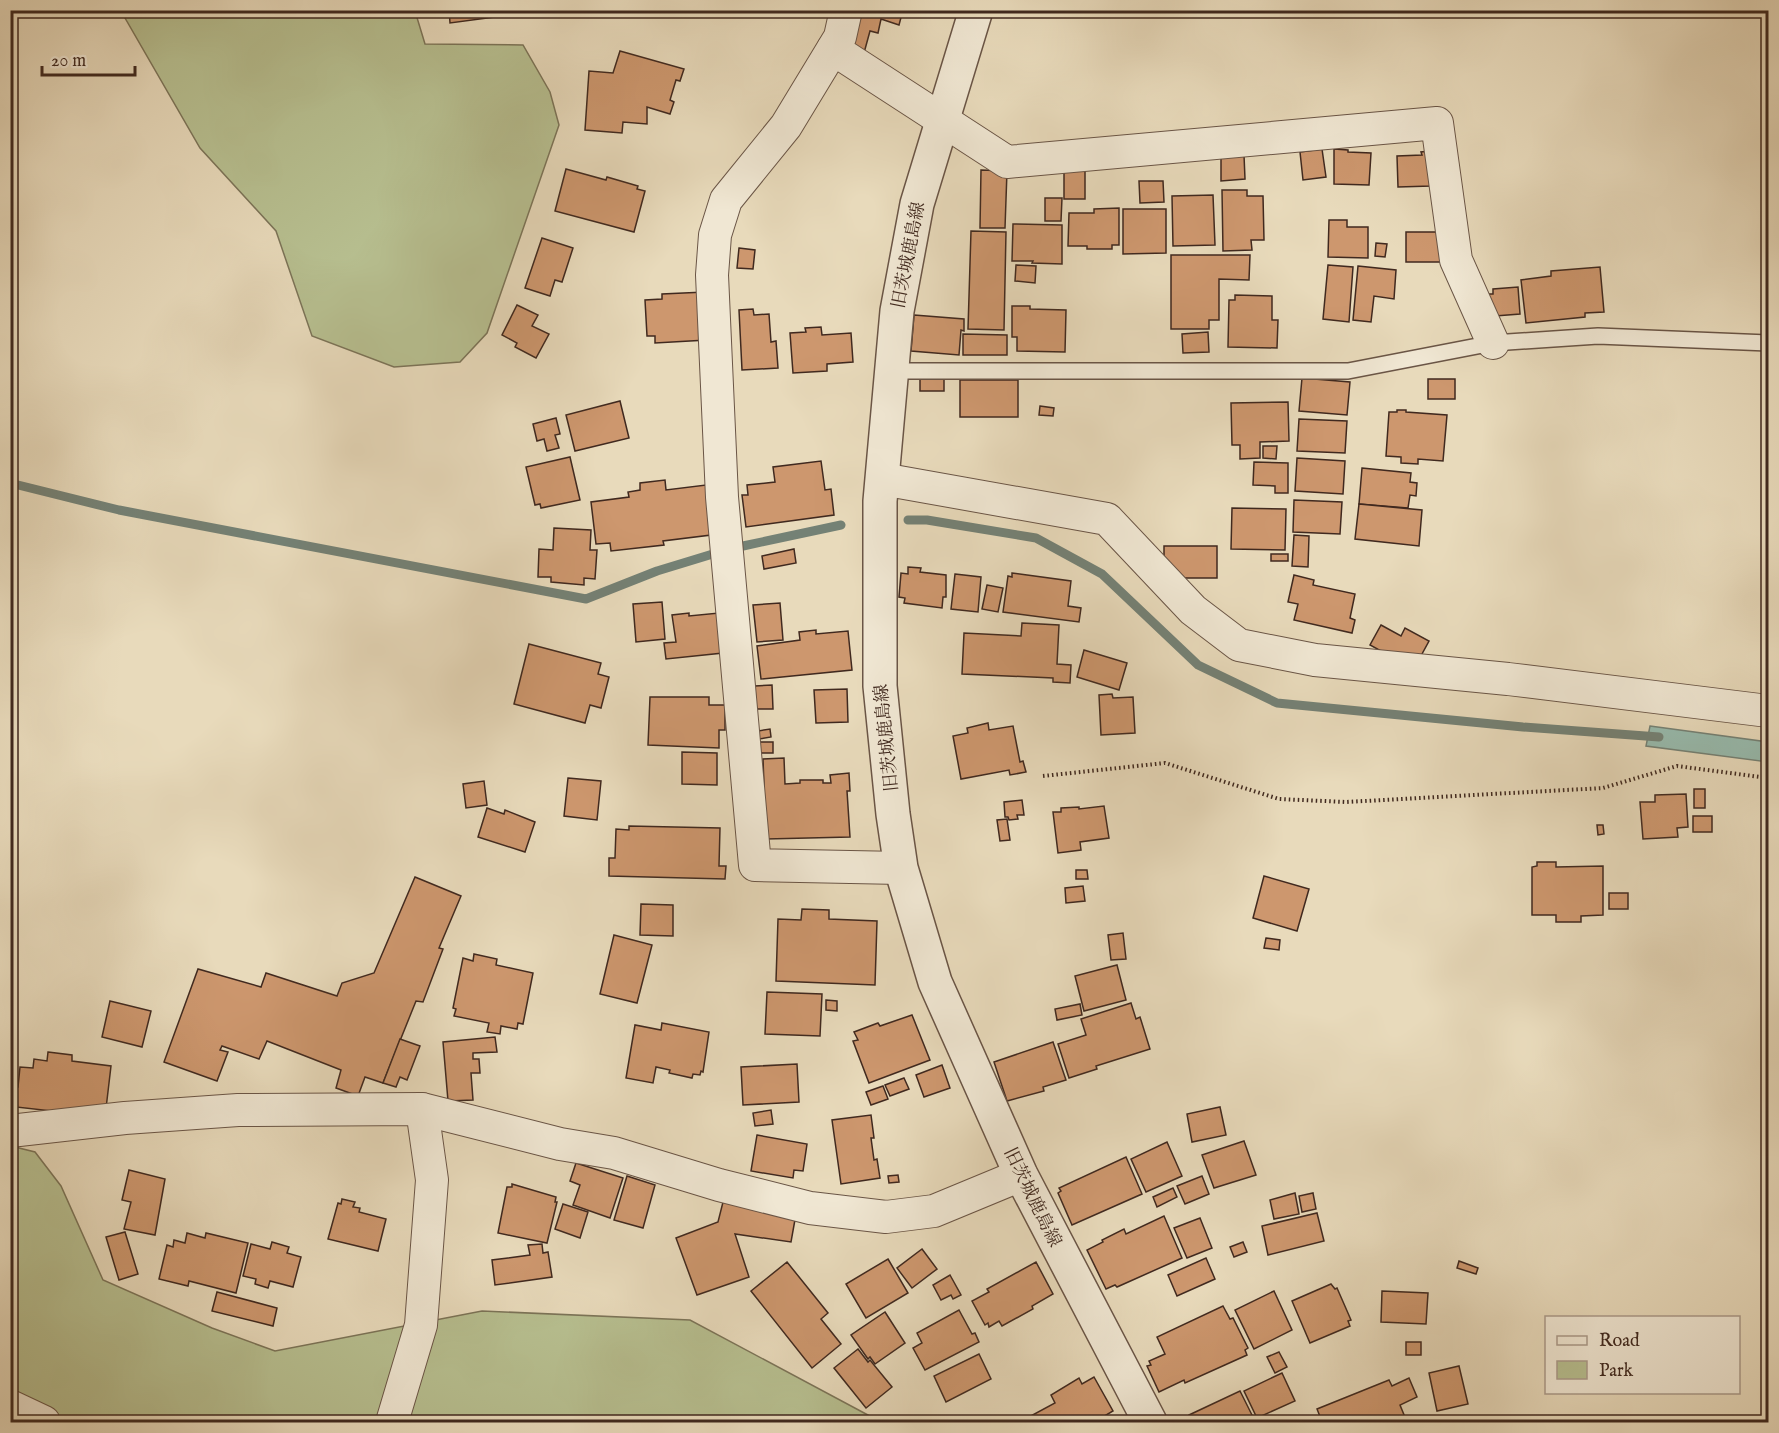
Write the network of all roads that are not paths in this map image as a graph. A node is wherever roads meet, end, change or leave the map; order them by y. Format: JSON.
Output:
{"nodes":[{"id":1,"x":846,"y":10,"type":"edge"},
{"id":2,"x":976,"y":10,"type":"edge"},
{"id":3,"x":833,"y":49,"type":"junction"},
{"id":4,"x":943,"y":119,"type":"junction"},
{"id":5,"x":1493,"y":343,"type":"junction"},
{"id":6,"x":1768,"y":343,"type":"edge"},
{"id":7,"x":891,"y":371,"type":"junction"},
{"id":8,"x":882,"y":479,"type":"junction"},
{"id":9,"x":1768,"y":711,"type":"edge"},
{"id":10,"x":901,"y":868,"type":"junction"},
{"id":11,"x":422,"y":1109,"type":"junction"},
{"id":12,"x":10,"y":1131,"type":"edge"},
{"id":13,"x":1021,"y":1175,"type":"junction"},
{"id":14,"x":10,"y":1406,"type":"edge"},
{"id":15,"x":44,"y":1422,"type":"edge"},
{"id":16,"x":392,"y":1422,"type":"edge"},
{"id":17,"x":1150,"y":1422,"type":"edge"}],
"edges":[{"from":1,"to":3,"type":"street"},
{"from":2,"to":4,"type":"street","name":"旧茨城鹿島線"},
{"from":3,"to":4,"type":"street"},
{"from":3,"to":10,"type":"street"},
{"from":4,"to":5,"type":"street"},
{"from":4,"to":7,"type":"street","name":"旧茨城鹿島線"},
{"from":5,"to":6,"type":"lane"},
{"from":5,"to":7,"type":"lane"},
{"from":7,"to":8,"type":"street","name":"旧茨城鹿島線"},
{"from":8,"to":9,"type":"street"},
{"from":8,"to":10,"type":"street","name":"旧茨城鹿島線"},
{"from":10,"to":13,"type":"street","name":"旧茨城鹿島線"},
{"from":11,"to":12,"type":"street"},
{"from":11,"to":13,"type":"street"},
{"from":11,"to":16,"type":"street"},
{"from":13,"to":17,"type":"street","name":"旧茨城鹿島線"},
{"from":14,"to":15,"type":"street"}]}
